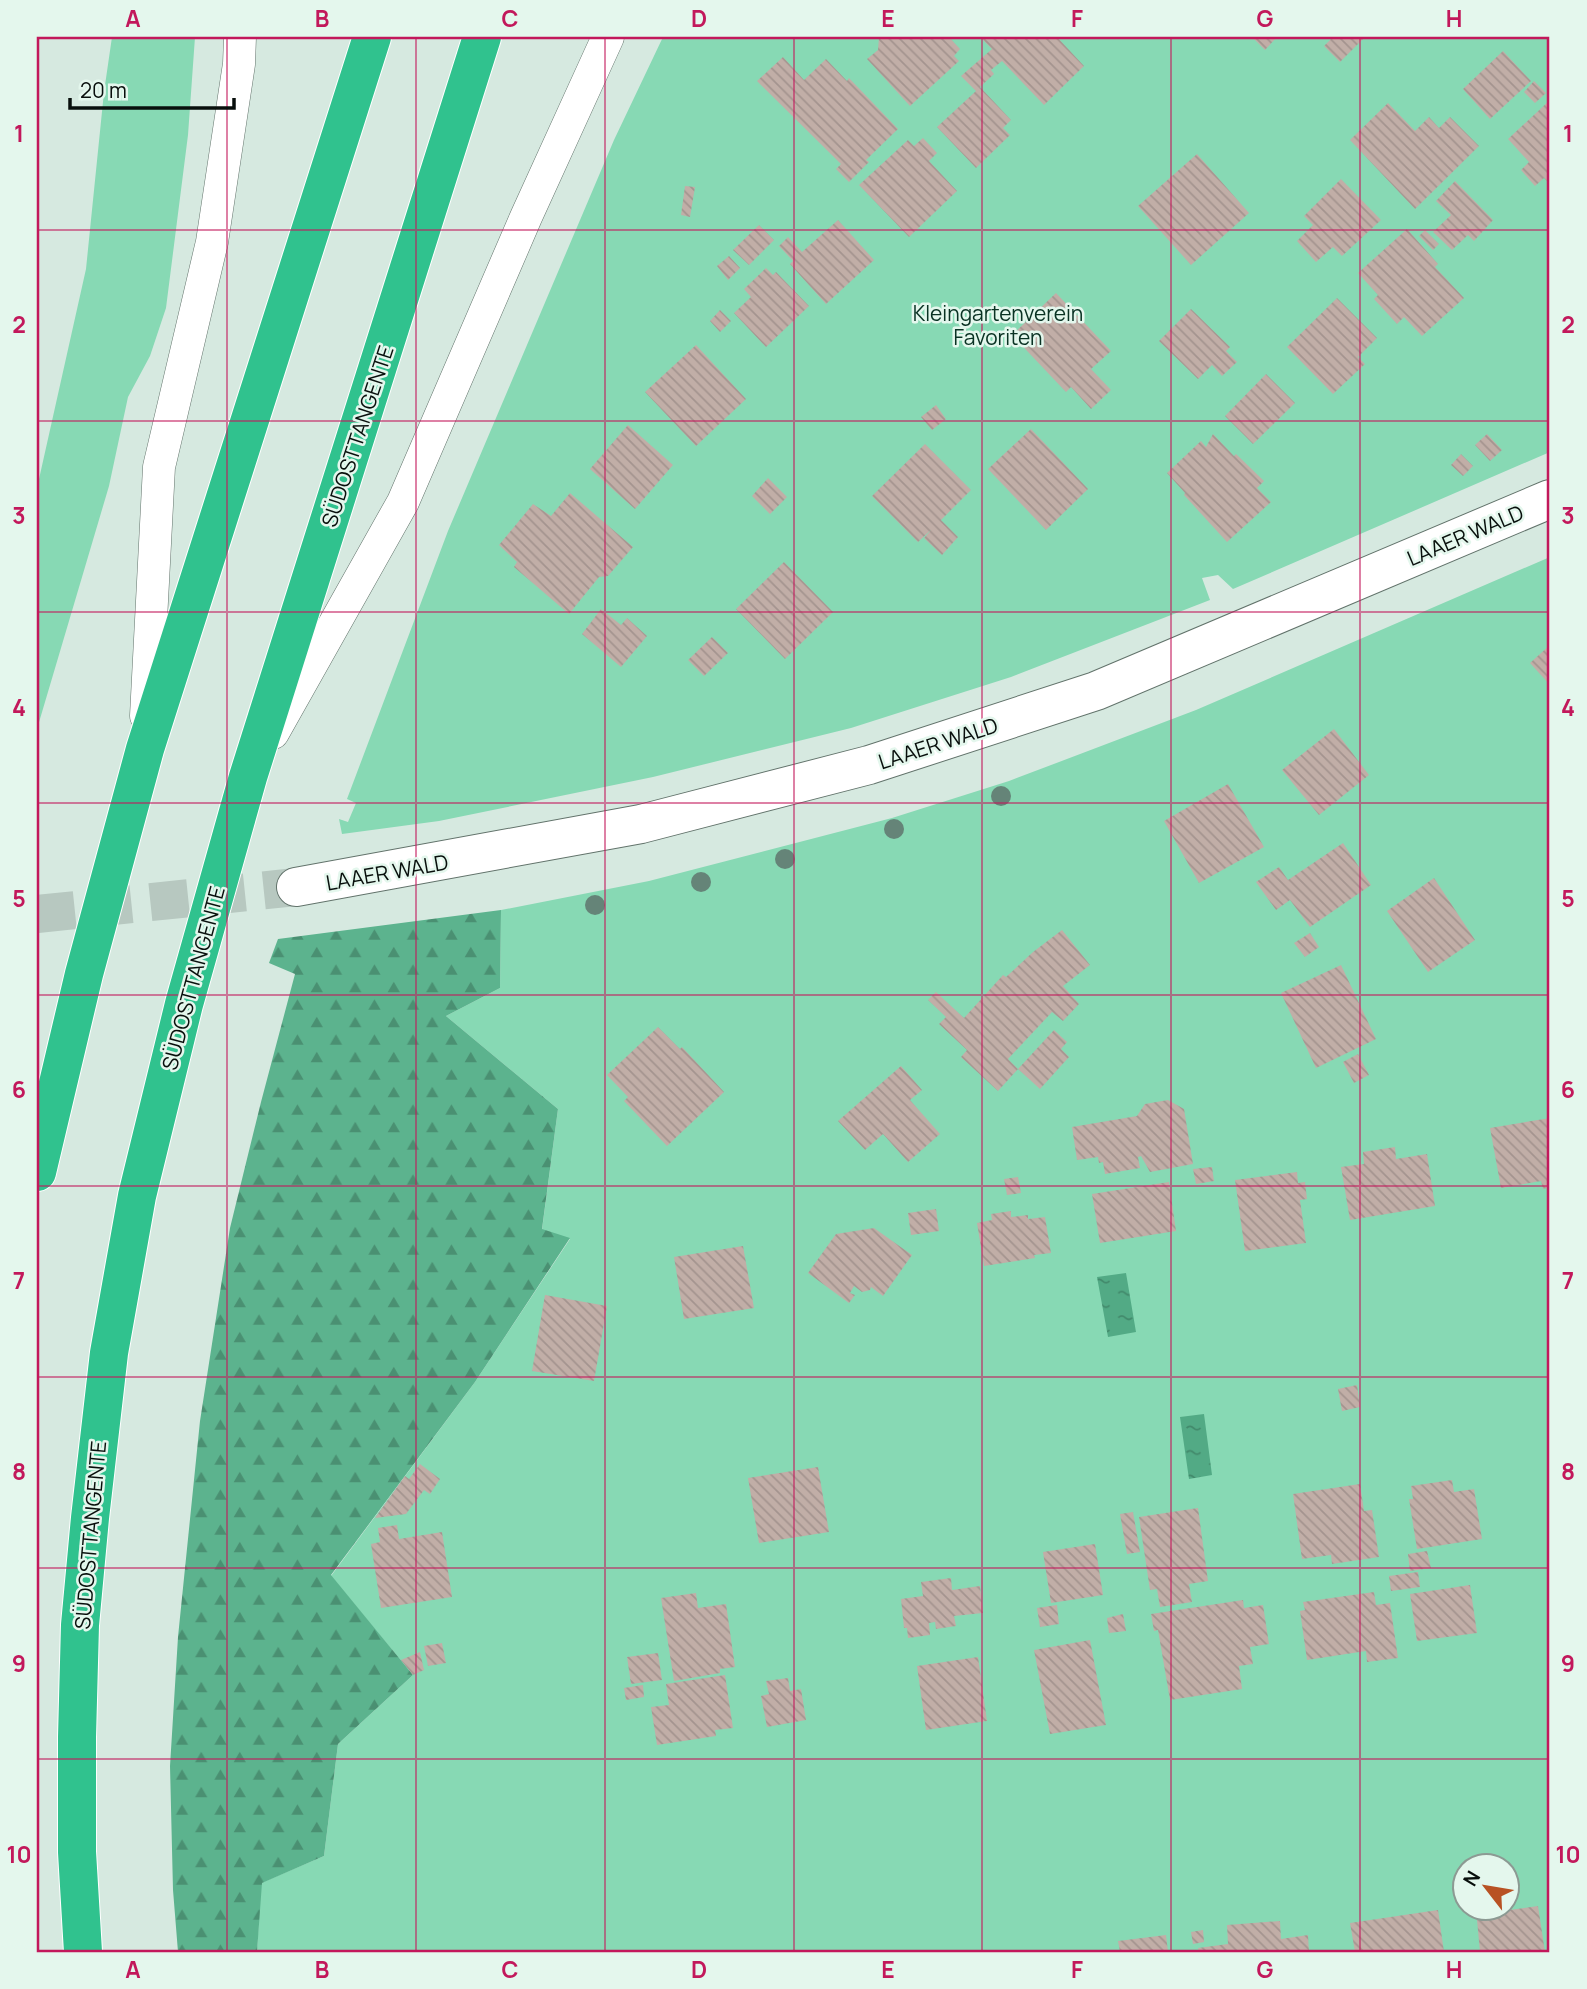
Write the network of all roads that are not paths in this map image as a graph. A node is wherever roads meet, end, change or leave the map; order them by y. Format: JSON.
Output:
{"nodes":[{"id":1,"x":240,"y":37,"type":"edge"},
{"id":2,"x":372,"y":37,"type":"edge"},
{"id":3,"x":482,"y":37,"type":"edge"},
{"id":4,"x":608,"y":37,"type":"edge"},
{"id":5,"x":1550,"y":499,"type":"edge"},
{"id":6,"x":145,"y":749,"type":"junction"},
{"id":7,"x":248,"y":777,"type":"junction"},
{"id":8,"x":296,"y":887,"type":"tunnel mouth"},
{"id":9,"x":37,"y":1172,"type":"edge"},
{"id":10,"x":83,"y":1952,"type":"edge"}],
"edges":[{"from":1,"to":6,"type":"lane"},
{"from":2,"to":6,"type":"highway"},
{"from":3,"to":7,"type":"highway","name":"SÜDOSTTANGENTE"},
{"from":4,"to":7,"type":"lane"},
{"from":5,"to":8,"type":"street","name":"LAAER WALD"},
{"from":6,"to":9,"type":"highway"},
{"from":7,"to":10,"type":"highway","name":"SÜDOSTTANGENTE"}]}
